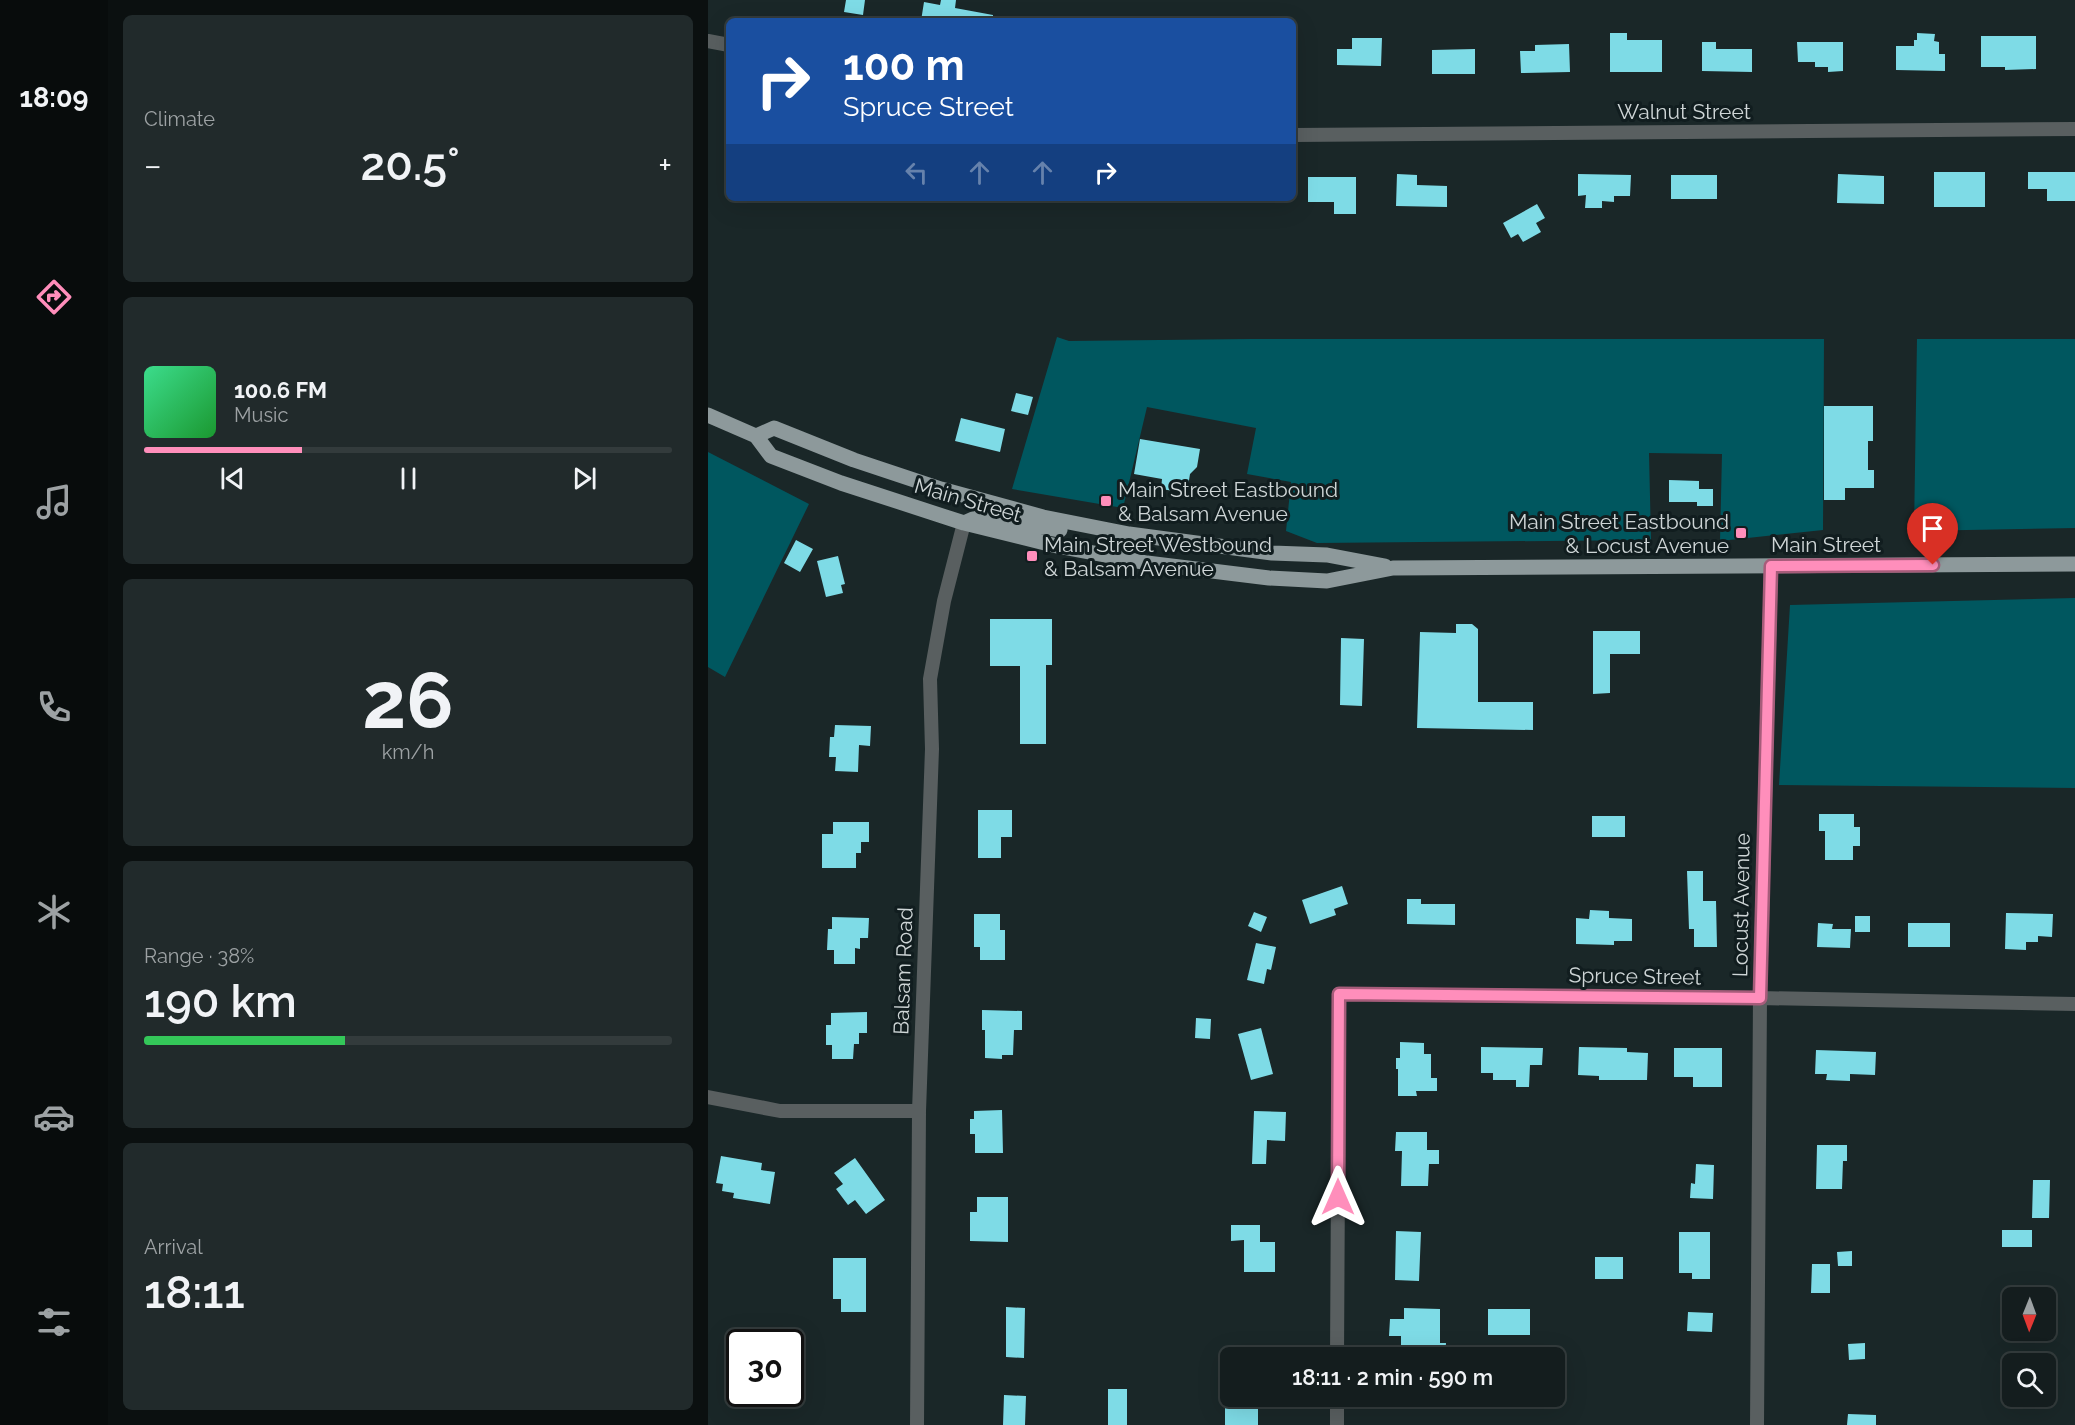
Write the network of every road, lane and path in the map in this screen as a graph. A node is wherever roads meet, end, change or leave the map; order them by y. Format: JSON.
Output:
{"nodes":[{"id":1,"x":708,"y":41,"type":"edge"},
{"id":2,"x":726,"y":44,"type":"edge"},
{"id":3,"x":2075,"y":129,"type":"edge"},
{"id":4,"x":1296,"y":135,"type":"edge"},
{"id":5,"x":708,"y":415,"type":"edge"},
{"id":6,"x":756,"y":436,"type":"junction"},
{"id":7,"x":964,"y":523,"type":"junction"},
{"id":8,"x":1129,"y":534,"type":"junction"},
{"id":9,"x":2075,"y":564,"type":"edge"},
{"id":10,"x":1771,"y":566,"type":"junction"},
{"id":11,"x":1397,"y":568,"type":"junction"},
{"id":12,"x":1760,"y":998,"type":"junction"},
{"id":13,"x":2075,"y":1004,"type":"edge"},
{"id":14,"x":708,"y":1097,"type":"edge"},
{"id":15,"x":919,"y":1111,"type":"junction"},
{"id":16,"x":1337,"y":1347,"type":"edge"},
{"id":17,"x":1337,"y":1407,"type":"edge"},
{"id":18,"x":917,"y":1425,"type":"edge"},
{"id":19,"x":1337,"y":1425,"type":"edge"},
{"id":20,"x":1757,"y":1425,"type":"edge"}],
"edges":[{"from":1,"to":2,"type":"street"},
{"from":3,"to":4,"type":"street","name":"Walnut Street"},
{"from":5,"to":6,"type":"main road","name":"Main Street"},
{"from":6,"to":7,"type":"main road","name":"Main Street"},
{"from":6,"to":8,"type":"main road","name":"Main Street"},
{"from":7,"to":8,"type":"main road"},
{"from":7,"to":11,"type":"main road","name":"Main Street"},
{"from":7,"to":15,"type":"street","name":"Balsam Road"},
{"from":8,"to":11,"type":"main road","name":"Main Street"},
{"from":9,"to":10,"type":"main road","name":"Main Street"},
{"from":10,"to":11,"type":"main road","name":"Main Street"},
{"from":10,"to":12,"type":"street","name":"Locust Avenue"},
{"from":12,"to":13,"type":"street","name":"Spruce Street"},
{"from":12,"to":16,"type":"street","name":"Spruce Street"},
{"from":12,"to":20,"type":"street","name":"Locust Avenue"},
{"from":14,"to":15,"type":"street"},
{"from":15,"to":18,"type":"street","name":"Balsam Road"},
{"from":17,"to":19,"type":"street"}]}
